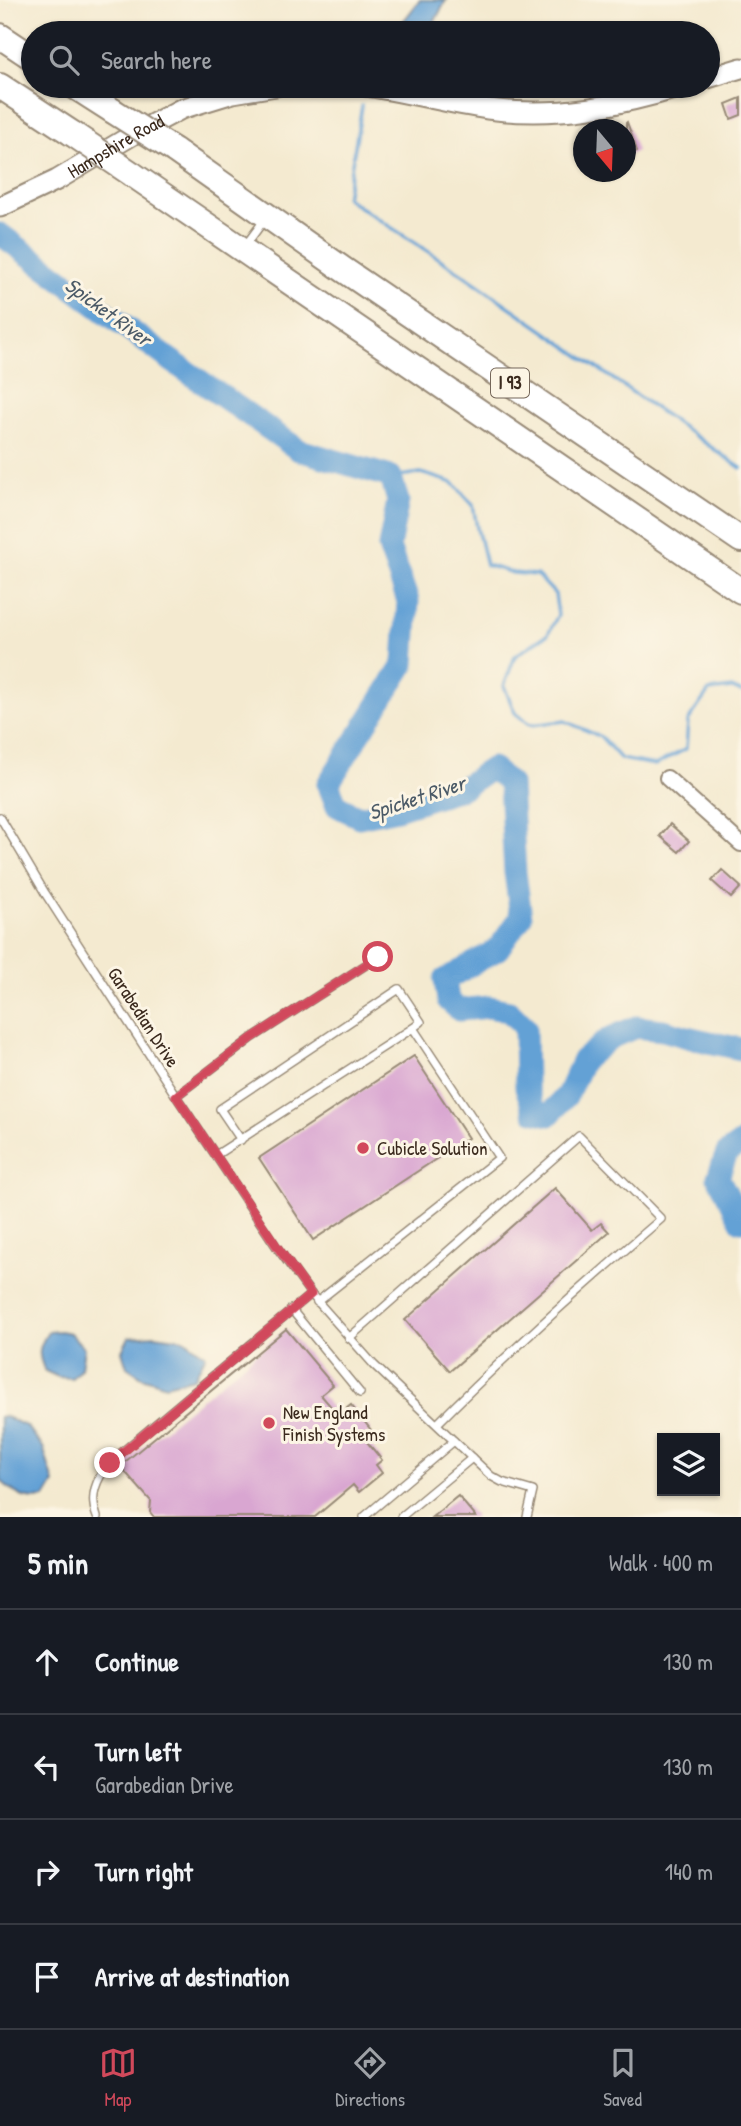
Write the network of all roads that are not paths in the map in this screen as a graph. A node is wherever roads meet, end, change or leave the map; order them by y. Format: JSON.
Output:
{"nodes":[{"id":1,"x":0,"y":36,"type":"edge"},
{"id":2,"x":21,"y":50,"type":"edge"},
{"id":3,"x":741,"y":68,"type":"edge"},
{"id":4,"x":720,"y":74,"type":"edge"},
{"id":5,"x":0,"y":86,"type":"edge"},
{"id":6,"x":93,"y":98,"type":"edge"},
{"id":7,"x":217,"y":98,"type":"edge"},
{"id":8,"x":430,"y":98,"type":"edge"},
{"id":9,"x":642,"y":98,"type":"edge"},
{"id":10,"x":0,"y":207,"type":"edge"},
{"id":11,"x":267,"y":216,"type":"junction"},
{"id":12,"x":242,"y":251,"type":"junction"},
{"id":13,"x":741,"y":540,"type":"edge"},
{"id":14,"x":741,"y":591,"type":"edge"},
{"id":15,"x":667,"y":778,"type":"dead end"},
{"id":16,"x":0,"y":817,"type":"edge"},
{"id":17,"x":741,"y":844,"type":"edge"},
{"id":18,"x":378,"y":957,"type":"dead end"},
{"id":19,"x":413,"y":1028,"type":"junction"},
{"id":20,"x":176,"y":1096,"type":"junction"},
{"id":21,"x":241,"y":1140,"type":"junction"},
{"id":22,"x":216,"y":1155,"type":"junction"},
{"id":23,"x":311,"y":1294,"type":"junction"},
{"id":24,"x":317,"y":1301,"type":"junction"},
{"id":25,"x":291,"y":1310,"type":"junction"},
{"id":26,"x":349,"y":1338,"type":"junction"},
{"id":27,"x":360,"y":1393,"type":"dead end"},
{"id":28,"x":437,"y":1424,"type":"junction"},
{"id":29,"x":454,"y":1441,"type":"junction"},
{"id":30,"x":472,"y":1458,"type":"junction"},
{"id":31,"x":97,"y":1517,"type":"edge"},
{"id":32,"x":364,"y":1517,"type":"edge"},
{"id":33,"x":401,"y":1517,"type":"edge"},
{"id":34,"x":527,"y":1517,"type":"edge"}],
"edges":[{"from":1,"to":2,"type":"highway"},
{"from":3,"to":4,"type":"street"},
{"from":5,"to":12,"type":"highway","number":"I 93","bridge":true},
{"from":6,"to":11,"type":"highway","number":"I 93","bridge":true},
{"from":7,"to":10,"type":"street","name":"Hampshire Road"},
{"from":8,"to":9,"type":"street"},
{"from":11,"to":12,"type":"lane"},
{"from":11,"to":13,"type":"highway","number":"I 93"},
{"from":12,"to":14,"type":"highway","number":"I 93"},
{"from":15,"to":17,"type":"street"},
{"from":16,"to":20,"type":"lane","name":"Garabedian Drive"},
{"from":18,"to":20,"type":"lane"},
{"from":19,"to":21,"type":"lane"},
{"from":19,"to":21,"type":"lane"},
{"from":19,"to":24,"type":"lane"},
{"from":20,"to":22,"type":"lane","name":"Garabedian Drive"},
{"from":21,"to":22,"type":"lane"},
{"from":22,"to":23,"type":"lane","name":"Garabedian Drive"},
{"from":23,"to":24,"type":"lane","name":"Garabedian Drive"},
{"from":23,"to":25,"type":"lane"},
{"from":24,"to":26,"type":"lane","name":"Garabedian Drive"},
{"from":25,"to":27,"type":"lane"},
{"from":25,"to":31,"type":"lane"},
{"from":26,"to":28,"type":"lane","name":"Garabedian Drive"},
{"from":26,"to":28,"type":"lane"},
{"from":28,"to":29,"type":"lane","name":"Garabedian Drive"},
{"from":29,"to":30,"type":"lane","name":"Garabedian Drive"},
{"from":29,"to":32,"type":"lane"},
{"from":30,"to":33,"type":"lane"},
{"from":30,"to":34,"type":"lane","name":"Garabedian Drive"}]}
